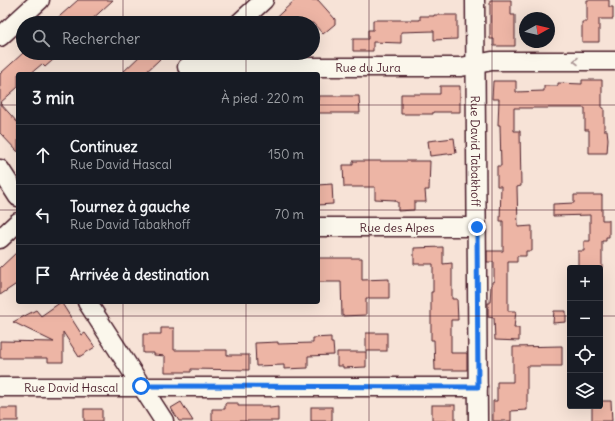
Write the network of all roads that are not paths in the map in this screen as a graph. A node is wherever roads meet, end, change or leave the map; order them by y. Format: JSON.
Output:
{"nodes":[{"id":1,"x":40,"y":0,"type":"edge"},
{"id":2,"x":264,"y":0,"type":"edge"},
{"id":3,"x":475,"y":0,"type":"edge"},
{"id":4,"x":22,"y":16,"type":"edge"},
{"id":5,"x":247,"y":16,"type":"edge"},
{"id":6,"x":16,"y":22,"type":"edge"},
{"id":7,"x":0,"y":36,"type":"edge"},
{"id":8,"x":195,"y":60,"type":"edge"},
{"id":9,"x":615,"y":61,"type":"edge"},
{"id":10,"x":476,"y":64,"type":"junction"},
{"id":11,"x":183,"y":70,"type":"edge"},
{"id":12,"x":0,"y":169,"type":"edge"},
{"id":13,"x":16,"y":194,"type":"edge"},
{"id":14,"x":16,"y":224,"type":"edge"},
{"id":15,"x":477,"y":227,"type":"junction"},
{"id":16,"x":320,"y":228,"type":"edge"},
{"id":17,"x":0,"y":239,"type":"edge"},
{"id":18,"x":88,"y":304,"type":"edge"},
{"id":19,"x":141,"y":386,"type":"junction"},
{"id":20,"x":478,"y":387,"type":"junction"},
{"id":21,"x":0,"y":388,"type":"edge"},
{"id":22,"x":164,"y":421,"type":"edge"},
{"id":23,"x":478,"y":421,"type":"edge"}],
"edges":[{"from":1,"to":4,"type":"street"},
{"from":2,"to":5,"type":"street"},
{"from":3,"to":10,"type":"street","name":"Rue David Tabakhoff"},
{"from":6,"to":7,"type":"street"},
{"from":8,"to":11,"type":"street"},
{"from":9,"to":10,"type":"street","name":"Rue du Jura","one_way":true},
{"from":10,"to":11,"type":"street","name":"Rue du Jura"},
{"from":10,"to":15,"type":"street","name":"Rue David Tabakhoff"},
{"from":12,"to":13,"type":"street"},
{"from":14,"to":17,"type":"street"},
{"from":15,"to":16,"type":"street","name":"Rue des Alpes"},
{"from":15,"to":20,"type":"street","name":"Rue David Tabakhoff"},
{"from":18,"to":19,"type":"street"},
{"from":19,"to":20,"type":"street","name":"Rue David Hascal"},
{"from":19,"to":21,"type":"street","name":"Rue David Hascal"},
{"from":19,"to":22,"type":"street"},
{"from":20,"to":23,"type":"street","name":"Rue David Tabakhoff"}]}
